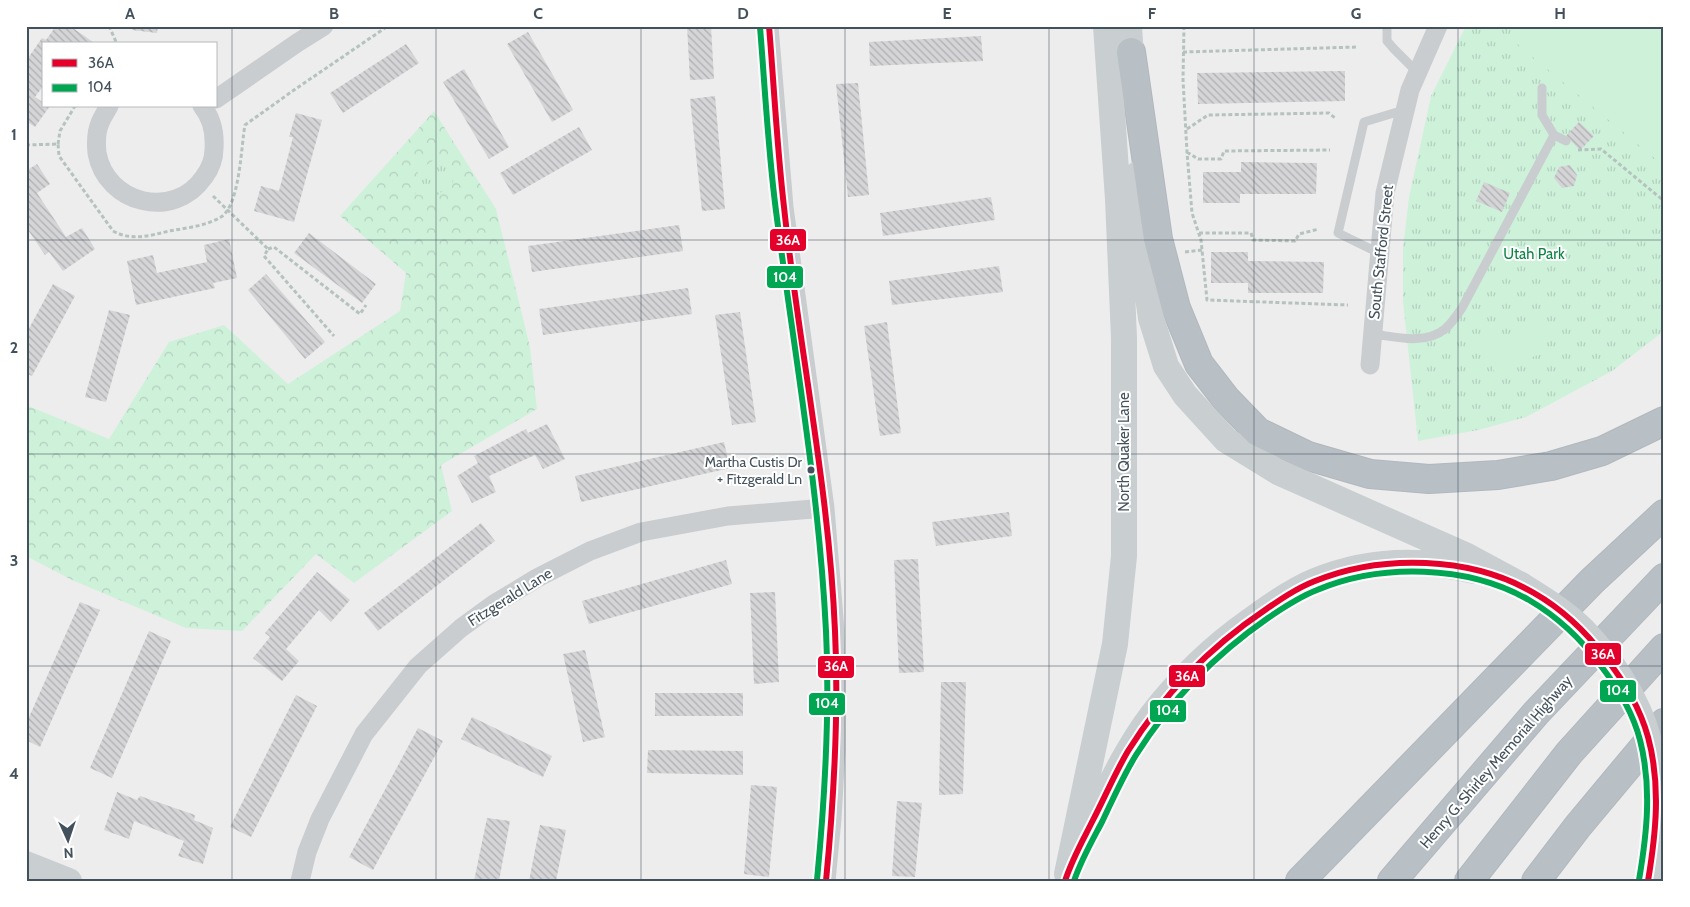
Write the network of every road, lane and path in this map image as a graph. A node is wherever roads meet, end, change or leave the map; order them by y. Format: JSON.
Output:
{"nodes":[{"id":1,"x":109,"y":26,"type":"edge"},
{"id":2,"x":324,"y":26,"type":"edge"},
{"id":3,"x":769,"y":26,"type":"edge"},
{"id":4,"x":1106,"y":26,"type":"edge"},
{"id":5,"x":1184,"y":26,"type":"edge"},
{"id":6,"x":1387,"y":26,"type":"edge"},
{"id":7,"x":1438,"y":26,"type":"edge"},
{"id":8,"x":1130,"y":39,"type":"edge"},
{"id":9,"x":116,"y":42,"type":"edge"},
{"id":10,"x":1358,"y":47,"type":"dead end"},
{"id":11,"x":1183,"y":52,"type":"junction"},
{"id":12,"x":1417,"y":72,"type":"junction"},
{"id":13,"x":1542,"y":88,"type":"dead end"},
{"id":14,"x":218,"y":97,"type":"edge"},
{"id":15,"x":75,"y":108,"type":"edge"},
{"id":16,"x":108,"y":108,"type":"edge"},
{"id":17,"x":207,"y":108,"type":"edge"},
{"id":18,"x":1404,"y":110,"type":"junction"},
{"id":19,"x":1336,"y":119,"type":"dead end"},
{"id":20,"x":1186,"y":130,"type":"junction"},
{"id":21,"x":1554,"y":134,"type":"junction"},
{"id":22,"x":1566,"y":141,"type":"joint"},
{"id":23,"x":58,"y":144,"type":"dead end"},
{"id":24,"x":1330,"y":150,"type":"dead end"},
{"id":25,"x":1186,"y":152,"type":"junction"},
{"id":26,"x":199,"y":184,"type":"junction"},
{"id":27,"x":1664,"y":201,"type":"edge"},
{"id":28,"x":1319,"y":229,"type":"dead end"},
{"id":29,"x":1199,"y":233,"type":"junction"},
{"id":30,"x":268,"y":249,"type":"junction"},
{"id":31,"x":1202,"y":250,"type":"junction"},
{"id":32,"x":1184,"y":252,"type":"dead end"},
{"id":33,"x":1379,"y":253,"type":"junction"},
{"id":34,"x":366,"y":304,"type":"dead end"},
{"id":35,"x":1348,"y":305,"type":"dead end"},
{"id":36,"x":1373,"y":334,"type":"junction"},
{"id":37,"x":334,"y":336,"type":"dead end"},
{"id":38,"x":1370,"y":366,"type":"dead end"},
{"id":39,"x":1664,"y":421,"type":"edge"},
{"id":40,"x":825,"y":508,"type":"junction"},
{"id":41,"x":1664,"y":514,"type":"edge"},
{"id":42,"x":1664,"y":578,"type":"edge"},
{"id":43,"x":1521,"y":585,"type":"junction"},
{"id":44,"x":1664,"y":648,"type":"edge"},
{"id":45,"x":1664,"y":724,"type":"edge"},
{"id":46,"x":30,"y":871,"type":"edge"},
{"id":47,"x":1066,"y":877,"type":"edge"},
{"id":48,"x":69,"y":881,"type":"edge"},
{"id":49,"x":300,"y":881,"type":"edge"},
{"id":50,"x":826,"y":881,"type":"edge"},
{"id":51,"x":1300,"y":881,"type":"edge"},
{"id":52,"x":1392,"y":881,"type":"edge"},
{"id":53,"x":1469,"y":881,"type":"edge"},
{"id":54,"x":1536,"y":881,"type":"edge"},
{"id":55,"x":1648,"y":881,"type":"edge"}],
"edges":[{"from":1,"to":9,"type":"path"},
{"from":2,"to":14,"type":"street"},
{"from":3,"to":40,"type":"street"},
{"from":4,"to":47,"type":"main road","name":"North Quaker Lane"},
{"from":5,"to":11,"type":"path"},
{"from":6,"to":12,"type":"lane"},
{"from":7,"to":12,"type":"street","name":"South Stafford Street"},
{"from":8,"to":39,"type":"highway"},
{"from":8,"to":43,"type":"main road"},
{"from":10,"to":11,"type":"path"},
{"from":11,"to":20,"type":"path"},
{"from":12,"to":18,"type":"street","name":"South Stafford Street"},
{"from":13,"to":21,"type":"lane"},
{"from":15,"to":23,"type":"path"},
{"from":16,"to":26,"type":"street"},
{"from":17,"to":26,"type":"street"},
{"from":18,"to":33,"type":"street","name":"South Stafford Street"},
{"from":18,"to":33,"type":"lane"},
{"from":19,"to":20,"type":"path"},
{"from":20,"to":25,"type":"path"},
{"from":21,"to":22,"type":"lane"},
{"from":21,"to":36,"type":"lane"},
{"from":22,"to":27,"type":"path"},
{"from":24,"to":25,"type":"path"},
{"from":25,"to":29,"type":"path"},
{"from":26,"to":30,"type":"path"},
{"from":28,"to":29,"type":"path"},
{"from":29,"to":31,"type":"path"},
{"from":30,"to":34,"type":"path"},
{"from":30,"to":37,"type":"path"},
{"from":31,"to":32,"type":"path"},
{"from":31,"to":35,"type":"path"},
{"from":33,"to":36,"type":"street","name":"South Stafford Street"},
{"from":36,"to":38,"type":"street","name":"South Stafford Street"},
{"from":40,"to":49,"type":"street","name":"Fitzgerald Lane"},
{"from":40,"to":50,"type":"street"},
{"from":41,"to":51,"type":"highway"},
{"from":42,"to":52,"type":"highway","name":"Henry G. Shirley Memorial Highway"},
{"from":43,"to":47,"type":"main road"},
{"from":43,"to":55,"type":"main road","bridge":true},
{"from":44,"to":53,"type":"highway"},
{"from":45,"to":54,"type":"highway"},
{"from":46,"to":48,"type":"main road"}]}
